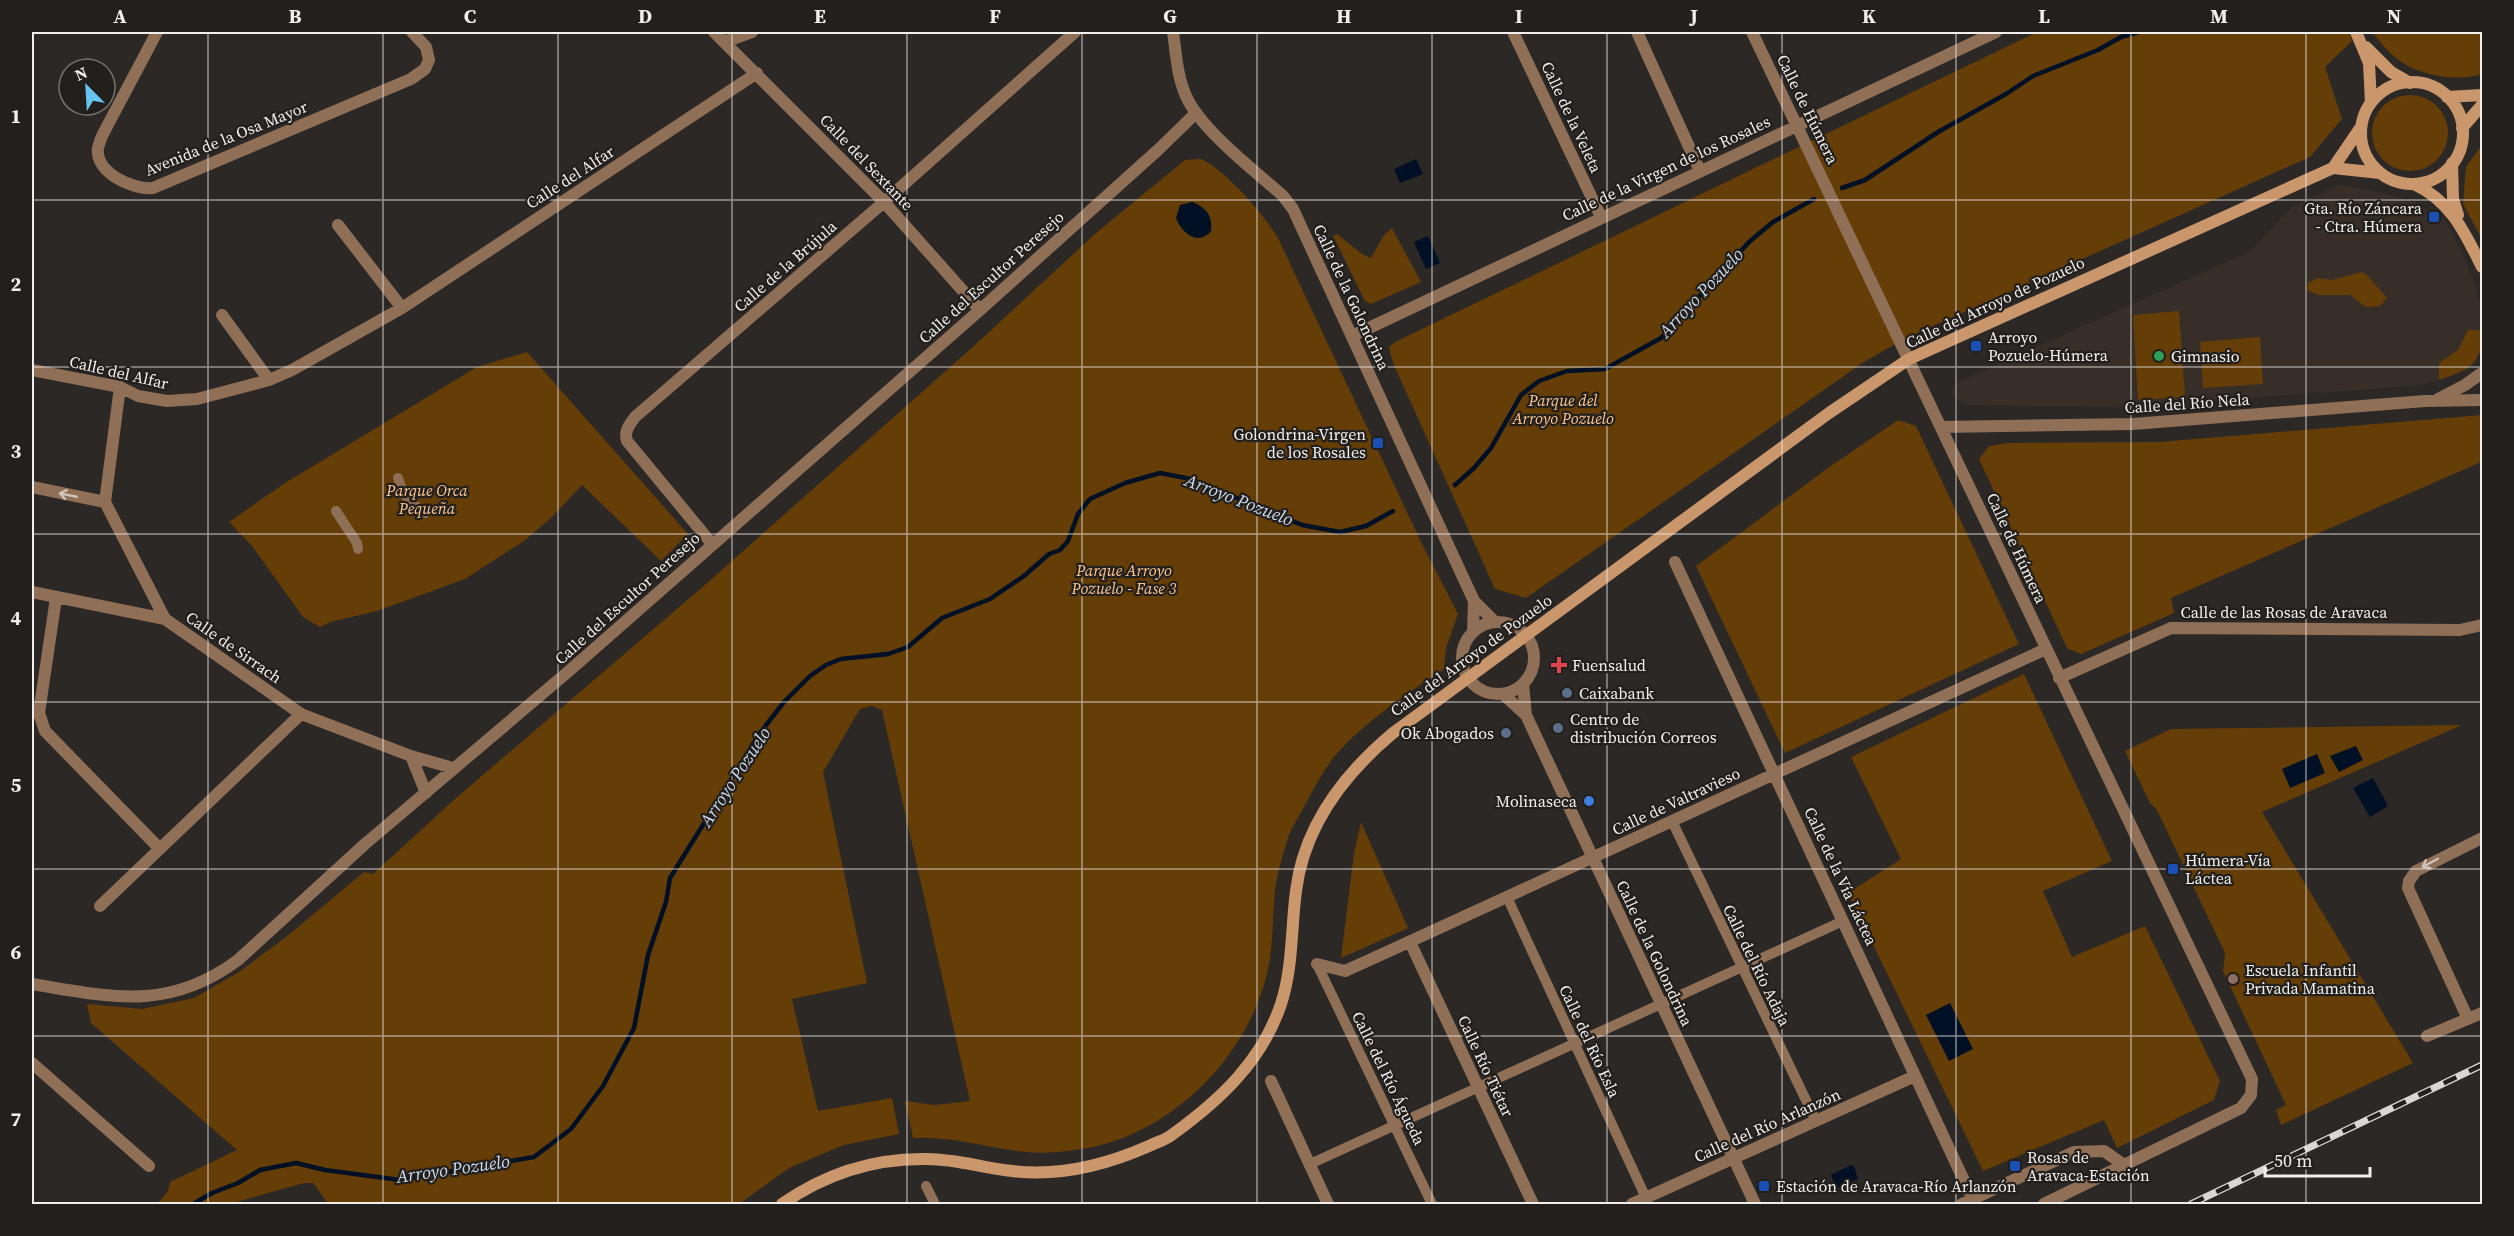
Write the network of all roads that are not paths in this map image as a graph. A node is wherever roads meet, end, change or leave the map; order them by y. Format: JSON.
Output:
{"nodes":[{"id":1,"x":157,"y":32,"type":"edge"},
{"id":2,"x":412,"y":32,"type":"edge"},
{"id":3,"x":714,"y":32,"type":"edge"},
{"id":4,"x":752,"y":32,"type":"edge"},
{"id":5,"x":1075,"y":32,"type":"edge"},
{"id":6,"x":1173,"y":32,"type":"edge"},
{"id":7,"x":1513,"y":32,"type":"edge"},
{"id":8,"x":1637,"y":32,"type":"edge"},
{"id":9,"x":1752,"y":32,"type":"edge"},
{"id":10,"x":1995,"y":32,"type":"edge"},
{"id":11,"x":2359,"y":37,"type":"edge"},
{"id":12,"x":724,"y":42,"type":"junction"},
{"id":13,"x":757,"y":73,"type":"junction"},
{"id":14,"x":2410,"y":83,"type":"junction"},
{"id":15,"x":2482,"y":95,"type":"edge"},
{"id":16,"x":2447,"y":97,"type":"junction"},
{"id":17,"x":2371,"y":103,"type":"junction"},
{"id":18,"x":2482,"y":105,"type":"edge"},
{"id":19,"x":1196,"y":112,"type":"junction"},
{"id":20,"x":1797,"y":125,"type":"junction"},
{"id":21,"x":2361,"y":127,"type":"junction"},
{"id":22,"x":2462,"y":128,"type":"junction"},
{"id":23,"x":2452,"y":163,"type":"junction"},
{"id":24,"x":2333,"y":168,"type":"junction"},
{"id":25,"x":1700,"y":171,"type":"junction"},
{"id":26,"x":2380,"y":173,"type":"junction"},
{"id":27,"x":2414,"y":184,"type":"junction"},
{"id":28,"x":884,"y":202,"type":"junction"},
{"id":29,"x":1601,"y":217,"type":"junction"},
{"id":30,"x":338,"y":225,"type":"dead end"},
{"id":31,"x":2461,"y":225,"type":"junction"},
{"id":32,"x":2482,"y":267,"type":"edge"},
{"id":33,"x":402,"y":308,"type":"junction"},
{"id":34,"x":980,"y":310,"type":"junction"},
{"id":35,"x":222,"y":315,"type":"dead end"},
{"id":36,"x":1352,"y":336,"type":"junction"},
{"id":37,"x":1909,"y":359,"type":"junction"},
{"id":38,"x":32,"y":370,"type":"edge"},
{"id":39,"x":2482,"y":372,"type":"edge"},
{"id":40,"x":269,"y":380,"type":"junction"},
{"id":41,"x":120,"y":387,"type":"junction"},
{"id":42,"x":2482,"y":400,"type":"edge"},
{"id":43,"x":2434,"y":401,"type":"junction"},
{"id":44,"x":1941,"y":427,"type":"junction"},
{"id":45,"x":398,"y":478,"type":"dead end"},
{"id":46,"x":32,"y":487,"type":"edge"},
{"id":47,"x":105,"y":502,"type":"junction"},
{"id":48,"x":336,"y":512,"type":"dead end"},
{"id":49,"x":425,"y":513,"type":"dead end"},
{"id":50,"x":712,"y":544,"type":"junction"},
{"id":51,"x":358,"y":549,"type":"dead end"},
{"id":52,"x":1675,"y":562,"type":"dead end"},
{"id":53,"x":32,"y":592,"type":"edge"},
{"id":54,"x":56,"y":598,"type":"junction"},
{"id":55,"x":1474,"y":601,"type":"junction"},
{"id":56,"x":165,"y":619,"type":"junction"},
{"id":57,"x":1495,"y":622,"type":"junction"},
{"id":58,"x":2482,"y":625,"type":"edge"},
{"id":59,"x":1473,"y":632,"type":"junction"},
{"id":60,"x":1526,"y":635,"type":"junction"},
{"id":61,"x":2046,"y":649,"type":"junction"},
{"id":62,"x":1467,"y":678,"type":"junction"},
{"id":63,"x":2060,"y":678,"type":"junction"},
{"id":64,"x":1523,"y":684,"type":"junction"},
{"id":65,"x":1503,"y":694,"type":"junction"},
{"id":66,"x":301,"y":714,"type":"junction"},
{"id":67,"x":1526,"y":715,"type":"junction"},
{"id":68,"x":411,"y":756,"type":"junction"},
{"id":69,"x":453,"y":768,"type":"junction"},
{"id":70,"x":1776,"y":774,"type":"junction"},
{"id":71,"x":426,"y":793,"type":"junction"},
{"id":72,"x":1672,"y":821,"type":"junction"},
{"id":73,"x":2482,"y":838,"type":"edge"},
{"id":74,"x":160,"y":849,"type":"junction"},
{"id":75,"x":1593,"y":858,"type":"junction"},
{"id":76,"x":1507,"y":897,"type":"junction"},
{"id":77,"x":100,"y":906,"type":"dead end"},
{"id":78,"x":1843,"y":921,"type":"junction"},
{"id":79,"x":1410,"y":942,"type":"junction"},
{"id":80,"x":1317,"y":964,"type":"joint"},
{"id":81,"x":1742,"y":967,"type":"junction"},
{"id":82,"x":32,"y":984,"type":"edge"},
{"id":83,"x":1661,"y":1003,"type":"junction"},
{"id":84,"x":2482,"y":1013,"type":"edge"},
{"id":85,"x":2468,"y":1019,"type":"junction"},
{"id":86,"x":2427,"y":1036,"type":"dead end"},
{"id":87,"x":1575,"y":1043,"type":"junction"},
{"id":88,"x":32,"y":1063,"type":"edge"},
{"id":89,"x":1915,"y":1076,"type":"junction"},
{"id":90,"x":1271,"y":1081,"type":"dead end"},
{"id":91,"x":1478,"y":1087,"type":"junction"},
{"id":92,"x":1816,"y":1121,"type":"junction"},
{"id":93,"x":1395,"y":1125,"type":"junction"},
{"id":94,"x":1734,"y":1159,"type":"junction"},
{"id":95,"x":1310,"y":1164,"type":"junction"},
{"id":96,"x":2124,"y":1165,"type":"junction"},
{"id":97,"x":149,"y":1166,"type":"dead end"},
{"id":98,"x":926,"y":1186,"type":"dead end"},
{"id":99,"x":1646,"y":1198,"type":"junction"},
{"id":100,"x":1970,"y":1203,"type":"edge"},
{"id":101,"x":782,"y":1204,"type":"edge"},
{"id":102,"x":935,"y":1204,"type":"edge"},
{"id":103,"x":1328,"y":1204,"type":"edge"},
{"id":104,"x":1432,"y":1204,"type":"edge"},
{"id":105,"x":1533,"y":1204,"type":"edge"},
{"id":106,"x":1632,"y":1204,"type":"edge"},
{"id":107,"x":1755,"y":1204,"type":"edge"},
{"id":108,"x":2044,"y":1204,"type":"edge"}],
"edges":[{"from":1,"to":2,"type":"street","name":"Avenida de la Osa Mayor"},
{"from":3,"to":12,"type":"street","name":"Calle del Sextante"},
{"from":4,"to":12,"type":"street"},
{"from":5,"to":28,"type":"street","name":"Calle de la Brújula"},
{"from":6,"to":19,"type":"street","name":"Calle de la Golondrina"},
{"from":7,"to":29,"type":"street","name":"Calle de la Veleta"},
{"from":8,"to":25,"type":"street"},
{"from":9,"to":20,"type":"street","name":"Calle de Húmera"},
{"from":10,"to":20,"type":"street","name":"Calle de la Virgen de los Rosales"},
{"from":11,"to":14,"type":"main road"},
{"from":11,"to":17,"type":"main road"},
{"from":12,"to":13,"type":"street","name":"Calle del Sextante"},
{"from":13,"to":28,"type":"street","name":"Calle del Sextante"},
{"from":13,"to":33,"type":"street","name":"Calle del Alfar"},
{"from":14,"to":16,"type":"main road"},
{"from":14,"to":17,"type":"main road"},
{"from":15,"to":16,"type":"main road"},
{"from":16,"to":22,"type":"main road"},
{"from":17,"to":21,"type":"main road"},
{"from":18,"to":22,"type":"main road"},
{"from":19,"to":34,"type":"street","name":"Calle del Escultor Peresejo"},
{"from":19,"to":36,"type":"street","name":"Calle de la Golondrina"},
{"from":20,"to":25,"type":"street","name":"Calle de la Virgen de los Rosales"},
{"from":20,"to":37,"type":"street","name":"Calle de Húmera"},
{"from":21,"to":24,"type":"main road"},
{"from":21,"to":26,"type":"main road"},
{"from":22,"to":23,"type":"main road"},
{"from":23,"to":27,"type":"main road"},
{"from":23,"to":31,"type":"main road"},
{"from":24,"to":26,"type":"main road"},
{"from":24,"to":37,"type":"main road","name":"Calle del Arroyo de Pozuelo"},
{"from":25,"to":29,"type":"street","name":"Calle de la Virgen de los Rosales"},
{"from":26,"to":27,"type":"main road"},
{"from":27,"to":31,"type":"main road"},
{"from":28,"to":34,"type":"street","name":"Calle del Sextante"},
{"from":28,"to":50,"type":"street","name":"Calle de la Brújula"},
{"from":29,"to":36,"type":"street","name":"Calle de la Virgen de los Rosales"},
{"from":30,"to":33,"type":"street"},
{"from":31,"to":32,"type":"main road"},
{"from":33,"to":40,"type":"street","name":"Calle del Alfar"},
{"from":34,"to":50,"type":"street","name":"Calle del Escultor Peresejo"},
{"from":35,"to":40,"type":"street"},
{"from":36,"to":55,"type":"street","name":"Calle de la Golondrina"},
{"from":37,"to":44,"type":"street","name":"Calle de Húmera"},
{"from":37,"to":60,"type":"main road","name":"Calle del Arroyo de Pozuelo"},
{"from":38,"to":41,"type":"street","name":"Calle del Alfar"},
{"from":39,"to":43,"type":"street","name":"Calle del Río Nela"},
{"from":40,"to":41,"type":"street","name":"Calle del Alfar"},
{"from":41,"to":47,"type":"street"},
{"from":42,"to":43,"type":"street","name":"Calle del Río Nela"},
{"from":43,"to":44,"type":"street","name":"Calle del Río Nela"},
{"from":44,"to":61,"type":"street","name":"Calle de Húmera"},
{"from":45,"to":49,"type":"street"},
{"from":47,"to":46,"type":"street","one_way":true},
{"from":47,"to":56,"type":"street","name":"Calle de Sirrach"},
{"from":48,"to":51,"type":"street"},
{"from":50,"to":69,"type":"street","name":"Calle del Escultor Peresejo"},
{"from":52,"to":70,"type":"street","name":"Calle de la Vía Láctea"},
{"from":53,"to":54,"type":"street"},
{"from":54,"to":56,"type":"street"},
{"from":54,"to":74,"type":"street"},
{"from":55,"to":57,"type":"street","name":"Calle de la Golondrina"},
{"from":55,"to":59,"type":"street","name":"Calle de la Golondrina"},
{"from":56,"to":66,"type":"street","name":"Calle de Sirrach"},
{"from":57,"to":59,"type":"street"},
{"from":57,"to":60,"type":"street"},
{"from":58,"to":63,"type":"street","name":"Calle de las Rosas de Aravaca"},
{"from":59,"to":62,"type":"street","name":"Calle de la Golondrina"},
{"from":60,"to":62,"type":"main road","name":"Calle del Arroyo de Pozuelo"},
{"from":60,"to":64,"type":"street"},
{"from":61,"to":63,"type":"street","name":"Calle de Húmera"},
{"from":61,"to":70,"type":"street","name":"Calle de Valtravieso"},
{"from":62,"to":65,"type":"street"},
{"from":62,"to":101,"type":"main road","name":"Calle del Arroyo de Pozuelo"},
{"from":63,"to":96,"type":"street","name":"Calle de Húmera"},
{"from":64,"to":65,"type":"street"},
{"from":64,"to":67,"type":"street","name":"Calle de la Golondrina"},
{"from":65,"to":67,"type":"street","name":"Calle de la Golondrina"},
{"from":66,"to":68,"type":"street","name":"Calle de Sirrach"},
{"from":66,"to":74,"type":"street"},
{"from":67,"to":75,"type":"street","name":"Calle de la Golondrina"},
{"from":68,"to":69,"type":"street","name":"Calle de Sirrach"},
{"from":68,"to":71,"type":"street"},
{"from":69,"to":71,"type":"street","name":"Calle del Escultor Peresejo"},
{"from":70,"to":72,"type":"street","name":"Calle de Valtravieso"},
{"from":70,"to":78,"type":"street","name":"Calle de la Vía Láctea"},
{"from":71,"to":82,"type":"street","name":"Calle del Escultor Peresejo"},
{"from":72,"to":75,"type":"street","name":"Calle de Valtravieso"},
{"from":72,"to":81,"type":"street","name":"Calle del Río Adaja"},
{"from":73,"to":85,"type":"street","one_way":true},
{"from":74,"to":77,"type":"street"},
{"from":75,"to":76,"type":"street","name":"Calle de Valtravieso"},
{"from":75,"to":83,"type":"street","name":"Calle de la Golondrina"},
{"from":76,"to":79,"type":"street","name":"Calle de Valtravieso"},
{"from":76,"to":87,"type":"street","name":"Calle del Río Esla"},
{"from":78,"to":81,"type":"street"},
{"from":78,"to":89,"type":"street","name":"Calle de la Vía Láctea"},
{"from":79,"to":80,"type":"street","name":"Calle de Valtravieso"},
{"from":79,"to":91,"type":"street","name":"Calle Río Tiétar"},
{"from":80,"to":93,"type":"street","name":"Calle del Río Águeda"},
{"from":81,"to":83,"type":"street"},
{"from":81,"to":92,"type":"street","name":"Calle del Río Adaja"},
{"from":83,"to":87,"type":"street"},
{"from":83,"to":94,"type":"street","name":"Calle de la Golondrina"},
{"from":84,"to":85,"type":"street"},
{"from":85,"to":86,"type":"street"},
{"from":87,"to":91,"type":"street"},
{"from":87,"to":99,"type":"street","name":"Calle del Río Esla"},
{"from":88,"to":97,"type":"street"},
{"from":89,"to":92,"type":"street","name":"Calle del Río Arlanzón"},
{"from":89,"to":100,"type":"street","name":"Calle de la Vía Láctea"},
{"from":90,"to":95,"type":"street"},
{"from":91,"to":93,"type":"street"},
{"from":91,"to":105,"type":"street","name":"Calle Río Tiétar"},
{"from":92,"to":94,"type":"street","name":"Calle del Río Arlanzón"},
{"from":93,"to":95,"type":"street"},
{"from":93,"to":104,"type":"street","name":"Calle del Río Águeda"},
{"from":94,"to":99,"type":"street","name":"Calle del Río Arlanzón"},
{"from":94,"to":107,"type":"street","name":"Calle de la Golondrina"},
{"from":95,"to":103,"type":"street"},
{"from":96,"to":100,"type":"street"},
{"from":96,"to":108,"type":"street"},
{"from":98,"to":102,"type":"street"},
{"from":99,"to":106,"type":"street","name":"Calle del Río Arlanzón"}]}
